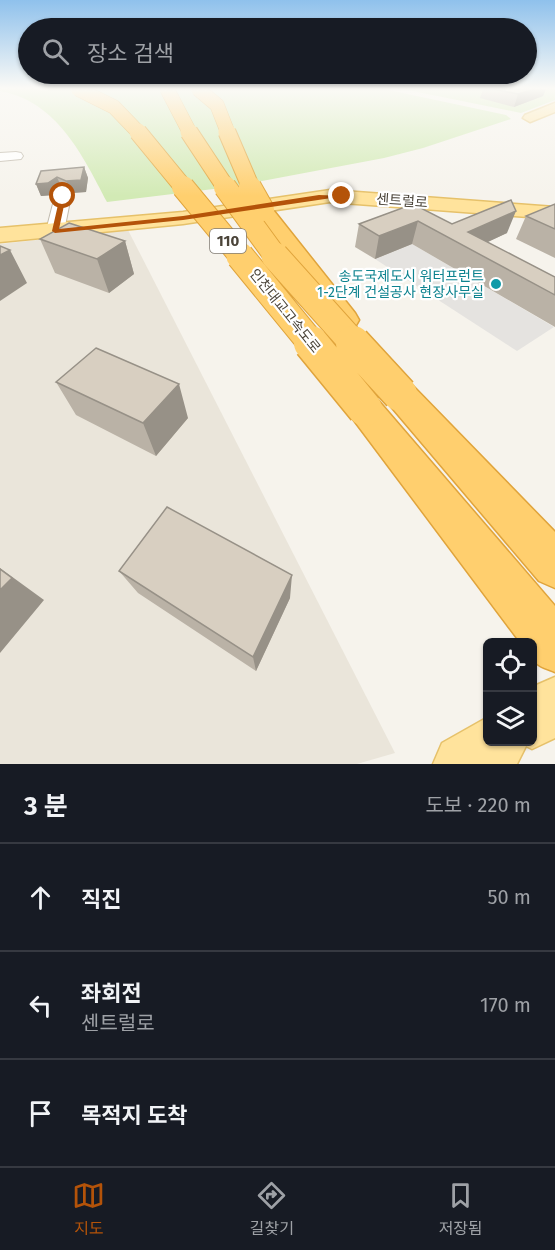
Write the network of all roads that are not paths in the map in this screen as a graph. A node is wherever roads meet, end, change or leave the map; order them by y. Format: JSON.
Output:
{"nodes":[{"id":1,"x":132,"y":125,"type":"edge"},
{"id":2,"x":177,"y":125,"type":"edge"},
{"id":3,"x":185,"y":125,"type":"edge"},
{"id":4,"x":225,"y":125,"type":"edge"},
{"id":5,"x":16,"y":156,"type":"dead end"},
{"id":6,"x":0,"y":158,"type":"edge"},
{"id":7,"x":555,"y":205,"type":"edge"},
{"id":8,"x":555,"y":213,"type":"edge"},
{"id":9,"x":59,"y":214,"type":"junction"},
{"id":10,"x":0,"y":218,"type":"edge"},
{"id":11,"x":0,"y":235,"type":"edge"},
{"id":12,"x":383,"y":401,"type":"junction"},
{"id":13,"x":555,"y":565,"type":"edge"},
{"id":14,"x":555,"y":646,"type":"edge"},
{"id":15,"x":555,"y":705,"type":"edge"},
{"id":16,"x":537,"y":717,"type":"edge"},
{"id":17,"x":490,"y":746,"type":"edge"},
{"id":18,"x":463,"y":764,"type":"edge"}],
"edges":[{"from":1,"to":12,"type":"highway","name":"인천대교고속도로","number":"110","bridge":true},
{"from":2,"to":12,"type":"highway","name":"인천대교고속도로","bridge":true},
{"from":3,"to":12,"type":"highway","name":"인천대교고속도로","bridge":true},
{"from":4,"to":12,"type":"highway","name":"인천대교고속도로","number":"110","bridge":true},
{"from":5,"to":6,"type":"street"},
{"from":7,"to":9,"type":"main road","name":"센트럴로"},
{"from":8,"to":9,"type":"main road","name":"센트럴로"},
{"from":9,"to":10,"type":"main road","name":"센트럴로"},
{"from":9,"to":11,"type":"main road","name":"센트럴로"},
{"from":12,"to":13,"type":"highway","name":"인천대교고속도로","number":"110"},
{"from":12,"to":14,"type":"highway","name":"인천대교고속도로","number":"110"},
{"from":15,"to":16,"type":"main road"},
{"from":17,"to":18,"type":"main road"}]}
